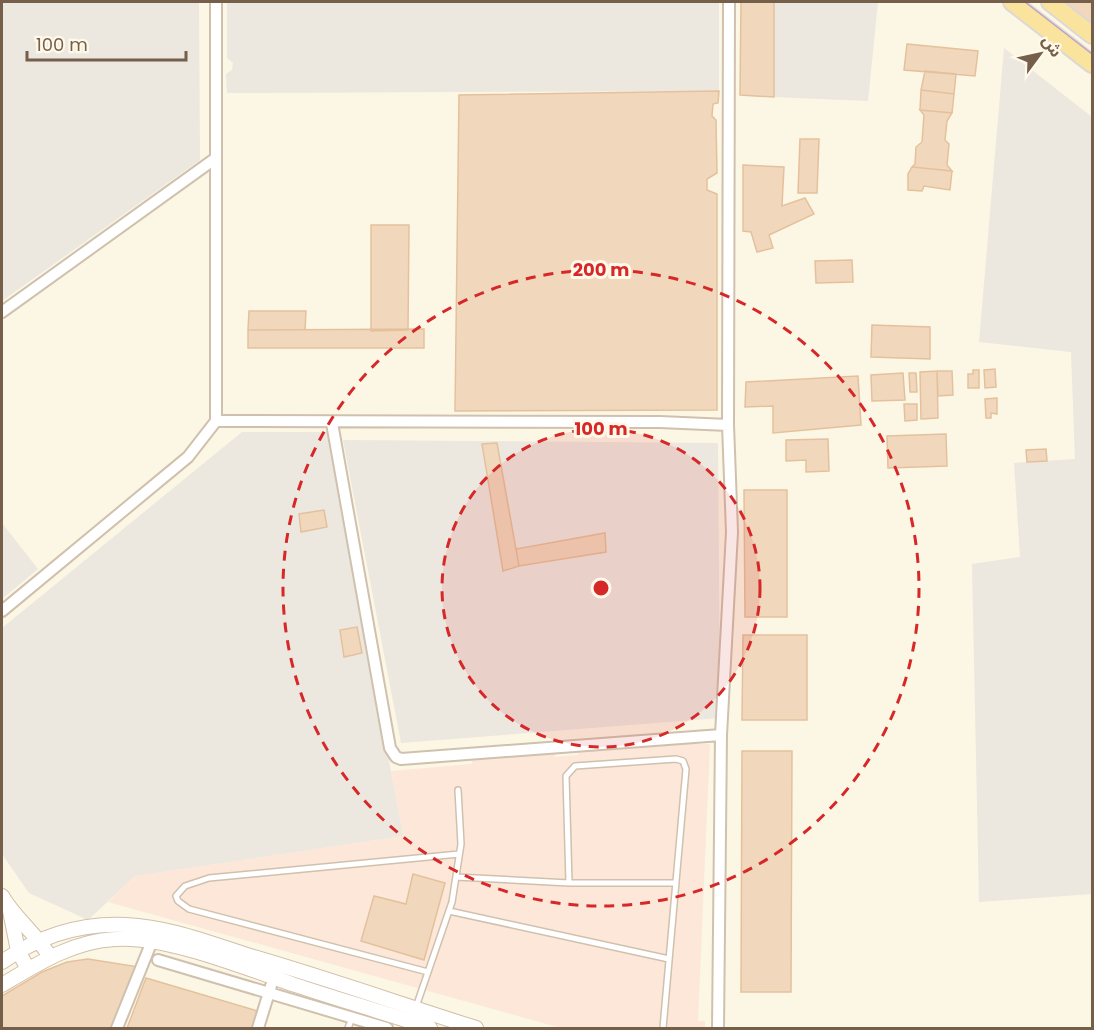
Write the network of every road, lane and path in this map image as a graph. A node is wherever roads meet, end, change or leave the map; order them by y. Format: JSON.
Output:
{"nodes":[{"id":1,"x":216,"y":2,"type":"edge"},
{"id":2,"x":729,"y":2,"type":"edge"},
{"id":3,"x":1012,"y":2,"type":"edge"},
{"id":4,"x":1050,"y":2,"type":"edge"},
{"id":5,"x":1092,"y":35,"type":"edge"},
{"id":6,"x":1092,"y":64,"type":"edge"},
{"id":7,"x":216,"y":158,"type":"junction"},
{"id":8,"x":2,"y":312,"type":"edge"},
{"id":9,"x":216,"y":421,"type":"junction"},
{"id":10,"x":332,"y":423,"type":"junction"},
{"id":11,"x":728,"y":425,"type":"junction"},
{"id":12,"x":2,"y":612,"type":"edge"},
{"id":13,"x":721,"y":735,"type":"junction"},
{"id":14,"x":458,"y":790,"type":"dead end"},
{"id":15,"x":459,"y":854,"type":"junction"},
{"id":16,"x":456,"y":877,"type":"junction"},
{"id":17,"x":569,"y":883,"type":"junction"},
{"id":18,"x":675,"y":883,"type":"junction"},
{"id":19,"x":2,"y":896,"type":"edge"},
{"id":20,"x":10,"y":911,"type":"junction"},
{"id":21,"x":449,"y":911,"type":"junction"},
{"id":22,"x":40,"y":939,"type":"junction"},
{"id":23,"x":152,"y":941,"type":"junction"},
{"id":24,"x":18,"y":951,"type":"junction"},
{"id":25,"x":50,"y":957,"type":"junction"},
{"id":26,"x":669,"y":959,"type":"junction"},
{"id":27,"x":158,"y":960,"type":"dead end"},
{"id":28,"x":2,"y":962,"type":"edge"},
{"id":29,"x":28,"y":969,"type":"junction"},
{"id":30,"x":428,"y":972,"type":"junction"},
{"id":31,"x":273,"y":977,"type":"junction"},
{"id":32,"x":2,"y":985,"type":"edge"},
{"id":33,"x":361,"y":990,"type":"junction"},
{"id":34,"x":269,"y":993,"type":"junction"},
{"id":35,"x":416,"y":1009,"type":"junction"},
{"id":36,"x":352,"y":1017,"type":"edge"},
{"id":37,"x":433,"y":1024,"type":"edge"},
{"id":38,"x":117,"y":1029,"type":"edge"},
{"id":39,"x":258,"y":1029,"type":"edge"},
{"id":40,"x":387,"y":1029,"type":"edge"},
{"id":41,"x":476,"y":1029,"type":"edge"},
{"id":42,"x":663,"y":1029,"type":"edge"},
{"id":43,"x":718,"y":1029,"type":"edge"}],
"edges":[{"from":1,"to":7,"type":"street"},
{"from":2,"to":11,"type":"street"},
{"from":3,"to":6,"type":"main road"},
{"from":4,"to":5,"type":"main road"},
{"from":7,"to":8,"type":"street"},
{"from":7,"to":9,"type":"street"},
{"from":9,"to":10,"type":"street"},
{"from":9,"to":12,"type":"street"},
{"from":10,"to":11,"type":"street"},
{"from":10,"to":13,"type":"street"},
{"from":11,"to":13,"type":"street"},
{"from":13,"to":43,"type":"street"},
{"from":14,"to":15,"type":"lane"},
{"from":15,"to":16,"type":"lane"},
{"from":15,"to":30,"type":"lane"},
{"from":16,"to":17,"type":"lane"},
{"from":16,"to":21,"type":"lane"},
{"from":17,"to":18,"type":"lane"},
{"from":17,"to":18,"type":"lane"},
{"from":18,"to":26,"type":"lane"},
{"from":19,"to":20,"type":"street"},
{"from":20,"to":22,"type":"street"},
{"from":20,"to":24,"type":"street"},
{"from":21,"to":26,"type":"lane"},
{"from":21,"to":30,"type":"lane"},
{"from":22,"to":24,"type":"street"},
{"from":22,"to":25,"type":"street"},
{"from":22,"to":33,"type":"street"},
{"from":23,"to":25,"type":"street"},
{"from":23,"to":31,"type":"street"},
{"from":23,"to":38,"type":"street"},
{"from":24,"to":28,"type":"street"},
{"from":24,"to":29,"type":"street"},
{"from":25,"to":29,"type":"street"},
{"from":26,"to":42,"type":"lane"},
{"from":27,"to":34,"type":"street"},
{"from":29,"to":32,"type":"street"},
{"from":30,"to":35,"type":"lane"},
{"from":31,"to":34,"type":"street"},
{"from":31,"to":36,"type":"street"},
{"from":33,"to":35,"type":"street"},
{"from":33,"to":36,"type":"street"},
{"from":34,"to":36,"type":"street"},
{"from":34,"to":39,"type":"street"},
{"from":35,"to":37,"type":"street"},
{"from":36,"to":37,"type":"street"},
{"from":36,"to":40,"type":"street"},
{"from":37,"to":41,"type":"street"}]}
